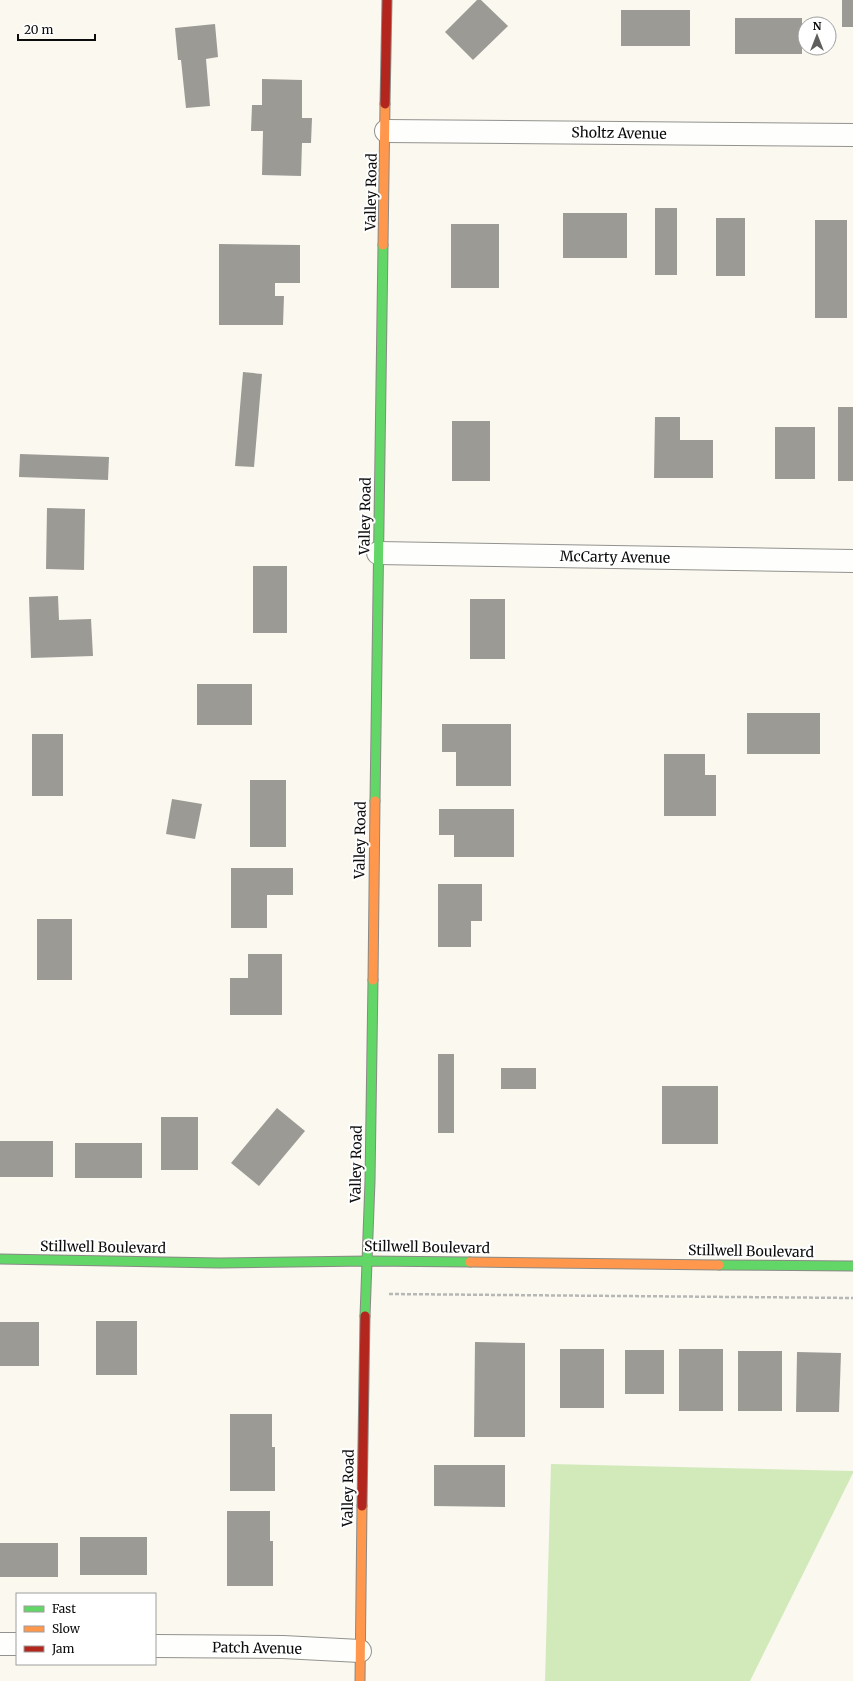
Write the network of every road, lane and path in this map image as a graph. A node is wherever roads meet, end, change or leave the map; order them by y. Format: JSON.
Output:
{"nodes":[{"id":1,"x":387,"y":0,"type":"edge"},
{"id":2,"x":386,"y":131,"type":"junction"},
{"id":3,"x":853,"y":135,"type":"edge"},
{"id":4,"x":378,"y":553,"type":"junction"},
{"id":5,"x":853,"y":561,"type":"edge"},
{"id":6,"x":0,"y":1260,"type":"edge"},
{"id":7,"x":368,"y":1261,"type":"junction"},
{"id":8,"x":853,"y":1266,"type":"edge"},
{"id":9,"x":366,"y":1294,"type":"junction"},
{"id":10,"x":853,"y":1298,"type":"edge"},
{"id":11,"x":0,"y":1644,"type":"edge"},
{"id":12,"x":16,"y":1644,"type":"edge"},
{"id":13,"x":156,"y":1646,"type":"edge"},
{"id":14,"x":360,"y":1651,"type":"junction"},
{"id":15,"x":360,"y":1681,"type":"edge"}],
"edges":[{"from":1,"to":2,"type":"street","name":"Valley Road"},
{"from":2,"to":3,"type":"street","name":"Sholtz Avenue"},
{"from":2,"to":4,"type":"street","name":"Valley Road"},
{"from":4,"to":5,"type":"street","name":"McCarty Avenue"},
{"from":4,"to":7,"type":"street","name":"Valley Road"},
{"from":6,"to":7,"type":"street","name":"Stillwell Boulevard"},
{"from":7,"to":8,"type":"street","name":"Stillwell Boulevard"},
{"from":7,"to":9,"type":"street","name":"Valley Road"},
{"from":9,"to":10,"type":"path"},
{"from":9,"to":14,"type":"street","name":"Valley Road"},
{"from":11,"to":12,"type":"street"},
{"from":13,"to":14,"type":"street","name":"Patch Avenue"},
{"from":14,"to":15,"type":"street","name":"Valley Road"}]}
